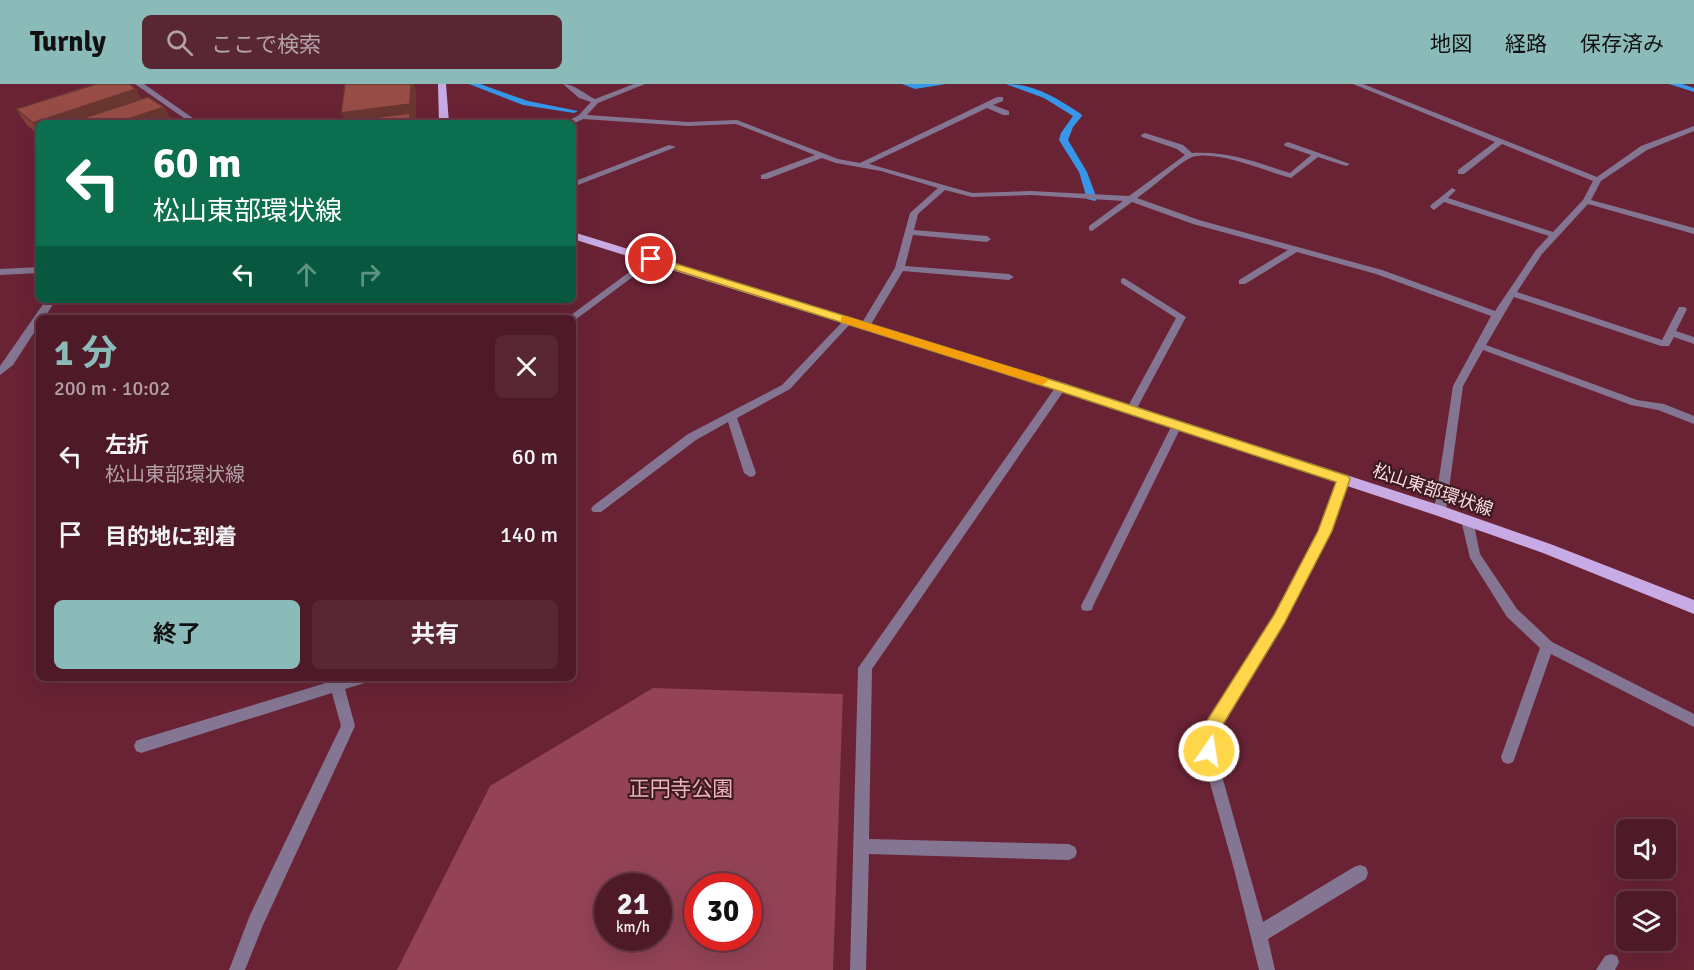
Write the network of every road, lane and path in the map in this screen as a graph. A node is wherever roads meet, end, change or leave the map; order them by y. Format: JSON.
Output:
{"nodes":[{"id":1,"x":139,"y":84,"type":"edge"},
{"id":2,"x":442,"y":84,"type":"edge"},
{"id":3,"x":567,"y":84,"type":"edge"},
{"id":4,"x":641,"y":84,"type":"edge"},
{"id":5,"x":1357,"y":84,"type":"edge"},
{"id":6,"x":1000,"y":99,"type":"dead end"},
{"id":7,"x":595,"y":101,"type":"junction"},
{"id":8,"x":987,"y":105,"type":"junction"},
{"id":9,"x":1006,"y":113,"type":"dead end"},
{"id":10,"x":582,"y":117,"type":"junction"},
{"id":11,"x":192,"y":120,"type":"edge"},
{"id":12,"x":444,"y":120,"type":"edge"},
{"id":13,"x":575,"y":120,"type":"edge"},
{"id":14,"x":1694,"y":128,"type":"edge"},
{"id":15,"x":1145,"y":135,"type":"dead end"},
{"id":16,"x":1501,"y":141,"type":"junction"},
{"id":17,"x":1288,"y":144,"type":"dead end"},
{"id":18,"x":672,"y":147,"type":"dead end"},
{"id":19,"x":1317,"y":154,"type":"junction"},
{"id":20,"x":1190,"y":155,"type":"junction"},
{"id":21,"x":821,"y":156,"type":"junction"},
{"id":22,"x":1346,"y":164,"type":"dead end"},
{"id":23,"x":862,"y":165,"type":"junction"},
{"id":24,"x":1461,"y":172,"type":"dead end"},
{"id":25,"x":764,"y":177,"type":"dead end"},
{"id":26,"x":1598,"y":180,"type":"junction"},
{"id":27,"x":576,"y":184,"type":"edge"},
{"id":28,"x":942,"y":188,"type":"junction"},
{"id":29,"x":1452,"y":190,"type":"dead end"},
{"id":30,"x":1132,"y":199,"type":"junction"},
{"id":31,"x":1443,"y":199,"type":"junction"},
{"id":32,"x":1586,"y":201,"type":"junction"},
{"id":33,"x":1434,"y":207,"type":"dead end"},
{"id":34,"x":1092,"y":228,"type":"dead end"},
{"id":35,"x":1694,"y":231,"type":"edge"},
{"id":36,"x":909,"y":232,"type":"junction"},
{"id":37,"x":1555,"y":235,"type":"junction"},
{"id":38,"x":576,"y":236,"type":"edge"},
{"id":39,"x":987,"y":239,"type":"dead end"},
{"id":40,"x":1296,"y":249,"type":"junction"},
{"id":41,"x":651,"y":259,"type":"junction"},
{"id":42,"x":900,"y":268,"type":"junction"},
{"id":43,"x":36,"y":270,"type":"edge"},
{"id":44,"x":0,"y":272,"type":"edge"},
{"id":45,"x":1009,"y":277,"type":"dead end"},
{"id":46,"x":1124,"y":281,"type":"dead end"},
{"id":47,"x":1242,"y":282,"type":"dead end"},
{"id":48,"x":1511,"y":293,"type":"junction"},
{"id":49,"x":1682,"y":309,"type":"dead end"},
{"id":50,"x":576,"y":315,"type":"edge"},
{"id":51,"x":1497,"y":315,"type":"junction"},
{"id":52,"x":848,"y":321,"type":"junction"},
{"id":53,"x":36,"y":322,"type":"edge"},
{"id":54,"x":865,"y":326,"type":"junction"},
{"id":55,"x":1671,"y":332,"type":"junction"},
{"id":56,"x":1694,"y":341,"type":"edge"},
{"id":57,"x":1480,"y":346,"type":"junction"},
{"id":58,"x":0,"y":372,"type":"edge"},
{"id":59,"x":1061,"y":387,"type":"junction"},
{"id":60,"x":1131,"y":410,"type":"junction"},
{"id":61,"x":732,"y":418,"type":"junction"},
{"id":62,"x":1694,"y":420,"type":"edge"},
{"id":63,"x":1177,"y":425,"type":"junction"},
{"id":64,"x":750,"y":473,"type":"dead end"},
{"id":65,"x":1344,"y":479,"type":"junction"},
{"id":66,"x":597,"y":508,"type":"dead end"},
{"id":67,"x":1440,"y":511,"type":"junction"},
{"id":68,"x":1467,"y":520,"type":"junction"},
{"id":69,"x":1087,"y":606,"type":"dead end"},
{"id":70,"x":1694,"y":608,"type":"edge"},
{"id":71,"x":1547,"y":646,"type":"junction"},
{"id":72,"x":336,"y":682,"type":"edge"},
{"id":73,"x":1694,"y":721,"type":"edge"},
{"id":74,"x":141,"y":746,"type":"dead end"},
{"id":75,"x":1508,"y":757,"type":"dead end"},
{"id":76,"x":861,"y":846,"type":"junction"},
{"id":77,"x":1069,"y":852,"type":"dead end"},
{"id":78,"x":1360,"y":873,"type":"dead end"},
{"id":79,"x":1258,"y":935,"type":"junction"},
{"id":80,"x":237,"y":970,"type":"edge"},
{"id":81,"x":858,"y":970,"type":"edge"},
{"id":82,"x":1267,"y":970,"type":"edge"}],
"edges":[{"from":1,"to":11,"type":"street"},
{"from":2,"to":12,"type":"main road"},
{"from":3,"to":7,"type":"street"},
{"from":4,"to":7,"type":"street"},
{"from":5,"to":16,"type":"street"},
{"from":6,"to":8,"type":"street"},
{"from":7,"to":10,"type":"street"},
{"from":8,"to":9,"type":"street"},
{"from":8,"to":23,"type":"street"},
{"from":10,"to":13,"type":"street"},
{"from":10,"to":21,"type":"street"},
{"from":14,"to":26,"type":"street"},
{"from":15,"to":20,"type":"street"},
{"from":16,"to":24,"type":"street"},
{"from":16,"to":26,"type":"street"},
{"from":17,"to":19,"type":"street"},
{"from":18,"to":27,"type":"street"},
{"from":19,"to":20,"type":"street"},
{"from":19,"to":22,"type":"street"},
{"from":20,"to":30,"type":"street"},
{"from":21,"to":23,"type":"street"},
{"from":21,"to":25,"type":"street"},
{"from":23,"to":28,"type":"street"},
{"from":26,"to":32,"type":"street"},
{"from":28,"to":30,"type":"street"},
{"from":28,"to":36,"type":"street"},
{"from":29,"to":31,"type":"street"},
{"from":30,"to":34,"type":"street"},
{"from":30,"to":40,"type":"street"},
{"from":31,"to":33,"type":"street"},
{"from":31,"to":37,"type":"street"},
{"from":32,"to":35,"type":"street"},
{"from":32,"to":37,"type":"street"},
{"from":36,"to":39,"type":"street"},
{"from":36,"to":42,"type":"street"},
{"from":37,"to":48,"type":"street"},
{"from":38,"to":41,"type":"main road","name":"松山東部環状線"},
{"from":40,"to":47,"type":"street"},
{"from":40,"to":51,"type":"street"},
{"from":41,"to":50,"type":"street"},
{"from":41,"to":52,"type":"main road","name":"松山東部環状線"},
{"from":42,"to":45,"type":"street"},
{"from":42,"to":54,"type":"street"},
{"from":43,"to":44,"type":"street"},
{"from":46,"to":60,"type":"street"},
{"from":48,"to":51,"type":"street"},
{"from":48,"to":55,"type":"street"},
{"from":49,"to":55,"type":"street"},
{"from":51,"to":57,"type":"street"},
{"from":52,"to":54,"type":"main road","name":"松山東部環状線"},
{"from":52,"to":61,"type":"street"},
{"from":53,"to":58,"type":"street"},
{"from":54,"to":59,"type":"main road","name":"松山東部環状線"},
{"from":55,"to":56,"type":"street"},
{"from":57,"to":62,"type":"street"},
{"from":57,"to":67,"type":"street"},
{"from":59,"to":60,"type":"main road","name":"松山東部環状線"},
{"from":59,"to":76,"type":"street"},
{"from":60,"to":63,"type":"main road","name":"松山東部環状線"},
{"from":61,"to":64,"type":"street"},
{"from":61,"to":66,"type":"street"},
{"from":63,"to":65,"type":"main road","name":"松山東部環状線"},
{"from":63,"to":69,"type":"street"},
{"from":65,"to":67,"type":"main road","name":"松山東部環状線"},
{"from":65,"to":79,"type":"street"},
{"from":67,"to":68,"type":"main road","name":"松山東部環状線"},
{"from":68,"to":70,"type":"main road","name":"松山東部環状線"},
{"from":68,"to":71,"type":"street"},
{"from":71,"to":73,"type":"street"},
{"from":71,"to":75,"type":"street"},
{"from":72,"to":74,"type":"street"},
{"from":72,"to":80,"type":"street"},
{"from":76,"to":77,"type":"street"},
{"from":76,"to":81,"type":"street"},
{"from":78,"to":79,"type":"street"},
{"from":79,"to":82,"type":"street"}]}
